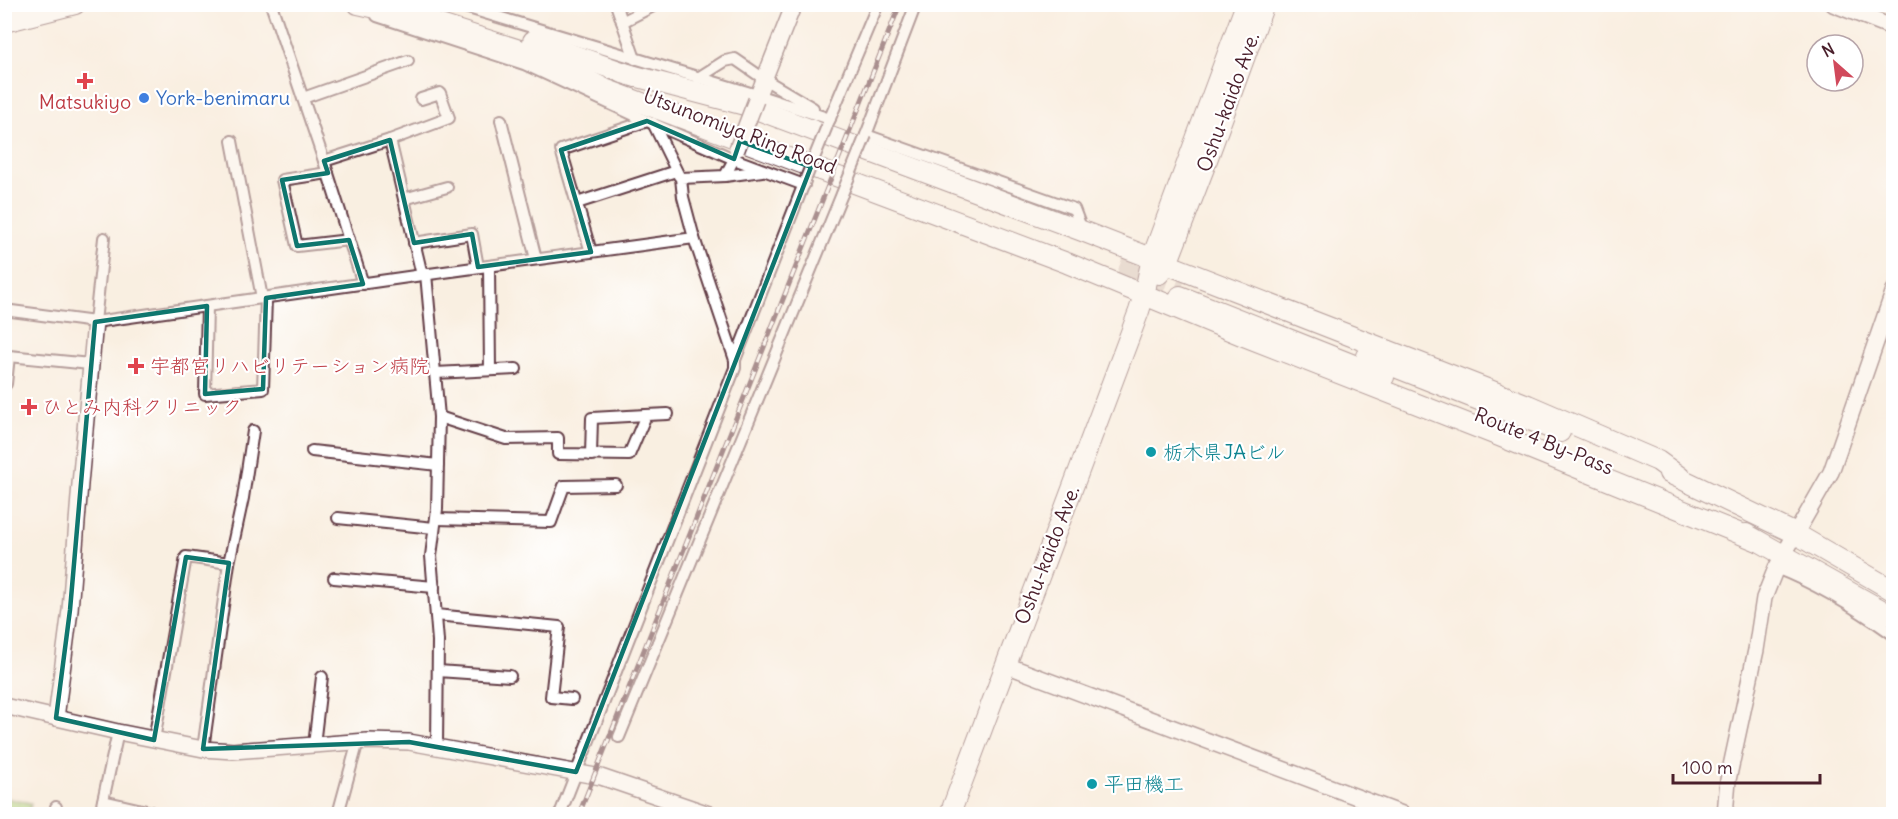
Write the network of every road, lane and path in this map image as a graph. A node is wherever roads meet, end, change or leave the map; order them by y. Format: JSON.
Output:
{"nodes":[{"id":1,"x":10,"y":4,"type":"edge"},
{"id":2,"x":75,"y":4,"type":"edge"},
{"id":3,"x":271,"y":4,"type":"edge"},
{"id":4,"x":352,"y":4,"type":"edge"},
{"id":5,"x":358,"y":4,"type":"edge"},
{"id":6,"x":410,"y":4,"type":"edge"},
{"id":7,"x":455,"y":4,"type":"edge"},
{"id":8,"x":616,"y":4,"type":"edge"},
{"id":9,"x":657,"y":4,"type":"edge"},
{"id":10,"x":794,"y":4,"type":"edge"},
{"id":11,"x":878,"y":4,"type":"edge"},
{"id":12,"x":916,"y":4,"type":"edge"},
{"id":13,"x":1246,"y":4,"type":"edge"},
{"id":14,"x":1264,"y":4,"type":"edge"},
{"id":15,"x":1833,"y":4,"type":"edge"},
{"id":16,"x":4,"y":6,"type":"edge"},
{"id":17,"x":4,"y":22,"type":"edge"},
{"id":18,"x":622,"y":22,"type":"junction"},
{"id":19,"x":1893,"y":28,"type":"edge"},
{"id":20,"x":537,"y":55,"type":"junction"},
{"id":21,"x":408,"y":61,"type":"dead end"},
{"id":22,"x":629,"y":66,"type":"junction"},
{"id":23,"x":698,"y":78,"type":"junction"},
{"id":24,"x":764,"y":79,"type":"junction"},
{"id":25,"x":303,"y":98,"type":"junction"},
{"id":26,"x":757,"y":98,"type":"junction"},
{"id":27,"x":421,"y":99,"type":"dead end"},
{"id":28,"x":501,"y":120,"type":"dead end"},
{"id":29,"x":650,"y":122,"type":"junction"},
{"id":30,"x":828,"y":122,"type":"junction"},
{"id":31,"x":866,"y":135,"type":"junction"},
{"id":32,"x":390,"y":140,"type":"junction"},
{"id":33,"x":232,"y":141,"type":"dead end"},
{"id":34,"x":735,"y":154,"type":"junction"},
{"id":35,"x":326,"y":167,"type":"junction"},
{"id":36,"x":765,"y":171,"type":"junction"},
{"id":37,"x":678,"y":175,"type":"junction"},
{"id":38,"x":725,"y":176,"type":"junction"},
{"id":39,"x":805,"y":182,"type":"junction"},
{"id":40,"x":447,"y":187,"type":"dead end"},
{"id":41,"x":404,"y":199,"type":"junction"},
{"id":42,"x":577,"y":203,"type":"junction"},
{"id":43,"x":1082,"y":231,"type":"junction"},
{"id":44,"x":104,"y":238,"type":"dead end"},
{"id":45,"x":694,"y":238,"type":"junction"},
{"id":46,"x":349,"y":240,"type":"junction"},
{"id":47,"x":414,"y":243,"type":"junction"},
{"id":48,"x":591,"y":252,"type":"junction"},
{"id":49,"x":536,"y":259,"type":"junction"},
{"id":50,"x":1159,"y":261,"type":"junction"},
{"id":51,"x":484,"y":267,"type":"junction"},
{"id":52,"x":424,"y":275,"type":"junction"},
{"id":53,"x":363,"y":284,"type":"junction"},
{"id":54,"x":1893,"y":290,"type":"edge"},
{"id":55,"x":1144,"y":295,"type":"junction"},
{"id":56,"x":264,"y":298,"type":"junction"},
{"id":57,"x":207,"y":306,"type":"junction"},
{"id":58,"x":4,"y":310,"type":"edge"},
{"id":59,"x":95,"y":322,"type":"junction"},
{"id":60,"x":735,"y":360,"type":"junction"},
{"id":61,"x":90,"y":364,"type":"junction"},
{"id":62,"x":516,"y":369,"type":"dead end"},
{"id":63,"x":490,"y":370,"type":"junction"},
{"id":64,"x":435,"y":373,"type":"junction"},
{"id":65,"x":6,"y":384,"type":"edge"},
{"id":66,"x":668,"y":414,"type":"dead end"},
{"id":67,"x":646,"y":415,"type":"junction"},
{"id":68,"x":439,"y":417,"type":"junction"},
{"id":69,"x":253,"y":431,"type":"dead end"},
{"id":70,"x":312,"y":451,"type":"dead end"},
{"id":71,"x":591,"y":454,"type":"junction"},
{"id":72,"x":438,"y":465,"type":"junction"},
{"id":73,"x":1680,"y":477,"type":"junction"},
{"id":74,"x":616,"y":485,"type":"dead end"},
{"id":75,"x":338,"y":518,"type":"dead end"},
{"id":76,"x":435,"y":524,"type":"junction"},
{"id":77,"x":1796,"y":534,"type":"junction"},
{"id":78,"x":1758,"y":541,"type":"junction"},
{"id":79,"x":1780,"y":561,"type":"junction"},
{"id":80,"x":229,"y":563,"type":"junction"},
{"id":81,"x":334,"y":578,"type":"dead end"},
{"id":82,"x":434,"y":587,"type":"junction"},
{"id":83,"x":1893,"y":591,"type":"edge"},
{"id":84,"x":436,"y":615,"type":"junction"},
{"id":85,"x":1893,"y":617,"type":"edge"},
{"id":86,"x":1893,"y":635,"type":"edge"},
{"id":87,"x":1006,"y":665,"type":"junction"},
{"id":88,"x":438,"y":671,"type":"junction"},
{"id":89,"x":510,"y":676,"type":"dead end"},
{"id":90,"x":322,"y":677,"type":"dead end"},
{"id":91,"x":572,"y":699,"type":"dead end"},
{"id":92,"x":4,"y":706,"type":"edge"},
{"id":93,"x":56,"y":718,"type":"junction"},
{"id":94,"x":118,"y":732,"type":"junction"},
{"id":95,"x":619,"y":737,"type":"dead end"},
{"id":96,"x":154,"y":740,"type":"junction"},
{"id":97,"x":358,"y":741,"type":"junction"},
{"id":98,"x":314,"y":745,"type":"junction"},
{"id":99,"x":437,"y":746,"type":"junction"},
{"id":100,"x":203,"y":749,"type":"junction"},
{"id":101,"x":576,"y":772,"type":"junction"},
{"id":102,"x":103,"y":801,"type":"junction"},
{"id":103,"x":100,"y":814,"type":"edge"},
{"id":104,"x":152,"y":814,"type":"edge"},
{"id":105,"x":338,"y":814,"type":"edge"},
{"id":106,"x":560,"y":814,"type":"edge"},
{"id":107,"x":709,"y":814,"type":"edge"},
{"id":108,"x":950,"y":814,"type":"edge"},
{"id":109,"x":1402,"y":814,"type":"edge"},
{"id":110,"x":1725,"y":814,"type":"edge"}],
"edges":[{"from":1,"to":16,"type":"highway"},
{"from":2,"to":17,"type":"highway"},
{"from":3,"to":25,"type":"street"},
{"from":4,"to":29,"type":"street"},
{"from":5,"to":20,"type":"highway","name":"Utsunomiya Ring Road"},
{"from":6,"to":22,"type":"highway","name":"Utsunomiya Ring Road"},
{"from":7,"to":22,"type":"street"},
{"from":8,"to":18,"type":"street"},
{"from":9,"to":18,"type":"street"},
{"from":10,"to":24,"type":"street"},
{"from":11,"to":30,"type":"street"},
{"from":12,"to":31,"type":"street"},
{"from":13,"to":50,"type":"highway","name":"Oshu-kaido Ave."},
{"from":14,"to":50,"type":"highway","name":"Oshu-kaido Ave."},
{"from":15,"to":19,"type":"street"},
{"from":18,"to":22,"type":"street"},
{"from":20,"to":22,"type":"highway","name":"Utsunomiya Ring Road"},
{"from":20,"to":55,"type":"highway"},
{"from":21,"to":25,"type":"street"},
{"from":22,"to":23,"type":"street"},
{"from":22,"to":43,"type":"highway"},
{"from":23,"to":24,"type":"street"},
{"from":23,"to":26,"type":"street"},
{"from":24,"to":26,"type":"street"},
{"from":24,"to":30,"type":"street"},
{"from":25,"to":35,"type":"street"},
{"from":26,"to":30,"type":"street"},
{"from":26,"to":34,"type":"street","bridge":true},
{"from":27,"to":32,"type":"street"},
{"from":28,"to":49,"type":"street"},
{"from":29,"to":34,"type":"street"},
{"from":29,"to":37,"type":"street"},
{"from":29,"to":42,"type":"street"},
{"from":30,"to":39,"type":"street","bridge":true},
{"from":31,"to":43,"type":"street"},
{"from":31,"to":95,"type":"street","bridge":true},
{"from":32,"to":35,"type":"street"},
{"from":32,"to":41,"type":"street"},
{"from":33,"to":56,"type":"street"},
{"from":34,"to":36,"type":"street"},
{"from":34,"to":38,"type":"street"},
{"from":35,"to":46,"type":"street"},
{"from":35,"to":46,"type":"street"},
{"from":36,"to":38,"type":"street"},
{"from":36,"to":39,"type":"street"},
{"from":37,"to":38,"type":"street"},
{"from":37,"to":42,"type":"street"},
{"from":37,"to":45,"type":"street"},
{"from":39,"to":60,"type":"street"},
{"from":40,"to":41,"type":"street"},
{"from":41,"to":47,"type":"street"},
{"from":42,"to":48,"type":"street"},
{"from":43,"to":50,"type":"highway"},
{"from":44,"to":59,"type":"street"},
{"from":45,"to":48,"type":"street"},
{"from":45,"to":60,"type":"street"},
{"from":46,"to":53,"type":"street"},
{"from":47,"to":51,"type":"street"},
{"from":47,"to":52,"type":"street"},
{"from":48,"to":49,"type":"street"},
{"from":49,"to":51,"type":"street"},
{"from":50,"to":55,"type":"highway","name":"Oshu-kaido Ave."},
{"from":50,"to":73,"type":"highway"},
{"from":51,"to":52,"type":"street"},
{"from":51,"to":63,"type":"street"},
{"from":52,"to":53,"type":"street"},
{"from":52,"to":64,"type":"street"},
{"from":53,"to":56,"type":"street"},
{"from":54,"to":77,"type":"street"},
{"from":55,"to":78,"type":"highway"},
{"from":55,"to":87,"type":"highway","name":"Oshu-kaido Ave."},
{"from":56,"to":57,"type":"street"},
{"from":56,"to":57,"type":"street"},
{"from":57,"to":59,"type":"street"},
{"from":58,"to":59,"type":"street"},
{"from":59,"to":61,"type":"street"},
{"from":60,"to":101,"type":"street"},
{"from":61,"to":65,"type":"street"},
{"from":61,"to":93,"type":"street"},
{"from":62,"to":63,"type":"street"},
{"from":63,"to":64,"type":"street"},
{"from":64,"to":68,"type":"street"},
{"from":66,"to":67,"type":"street"},
{"from":67,"to":71,"type":"street"},
{"from":67,"to":71,"type":"street"},
{"from":68,"to":71,"type":"street"},
{"from":68,"to":72,"type":"street"},
{"from":69,"to":80,"type":"street"},
{"from":70,"to":72,"type":"street"},
{"from":72,"to":76,"type":"street"},
{"from":73,"to":77,"type":"highway","name":"Route 4 By-Pass"},
{"from":73,"to":78,"type":"highway","name":"Route 4 By-Pass"},
{"from":74,"to":76,"type":"street"},
{"from":75,"to":76,"type":"street"},
{"from":76,"to":82,"type":"street"},
{"from":77,"to":79,"type":"street"},
{"from":77,"to":83,"type":"highway","name":"Route 4 By-Pass"},
{"from":78,"to":79,"type":"highway","name":"Route 4 By-Pass"},
{"from":79,"to":85,"type":"highway","name":"Route 4 By-Pass"},
{"from":79,"to":86,"type":"street"},
{"from":79,"to":110,"type":"street"},
{"from":80,"to":96,"type":"street"},
{"from":80,"to":100,"type":"street"},
{"from":81,"to":82,"type":"street"},
{"from":82,"to":84,"type":"street"},
{"from":84,"to":88,"type":"street"},
{"from":84,"to":91,"type":"street"},
{"from":87,"to":108,"type":"highway","name":"Oshu-kaido Ave."},
{"from":87,"to":109,"type":"street"},
{"from":88,"to":89,"type":"street"},
{"from":88,"to":99,"type":"street"},
{"from":90,"to":98,"type":"street"},
{"from":92,"to":93,"type":"street"},
{"from":93,"to":94,"type":"street"},
{"from":94,"to":96,"type":"street"},
{"from":94,"to":102,"type":"street"},
{"from":96,"to":100,"type":"street"},
{"from":97,"to":98,"type":"street"},
{"from":97,"to":99,"type":"street"},
{"from":97,"to":105,"type":"street"},
{"from":98,"to":100,"type":"street"},
{"from":99,"to":101,"type":"street"},
{"from":101,"to":106,"type":"street"},
{"from":101,"to":107,"type":"street"},
{"from":102,"to":103,"type":"street"},
{"from":102,"to":104,"type":"street"}]}
